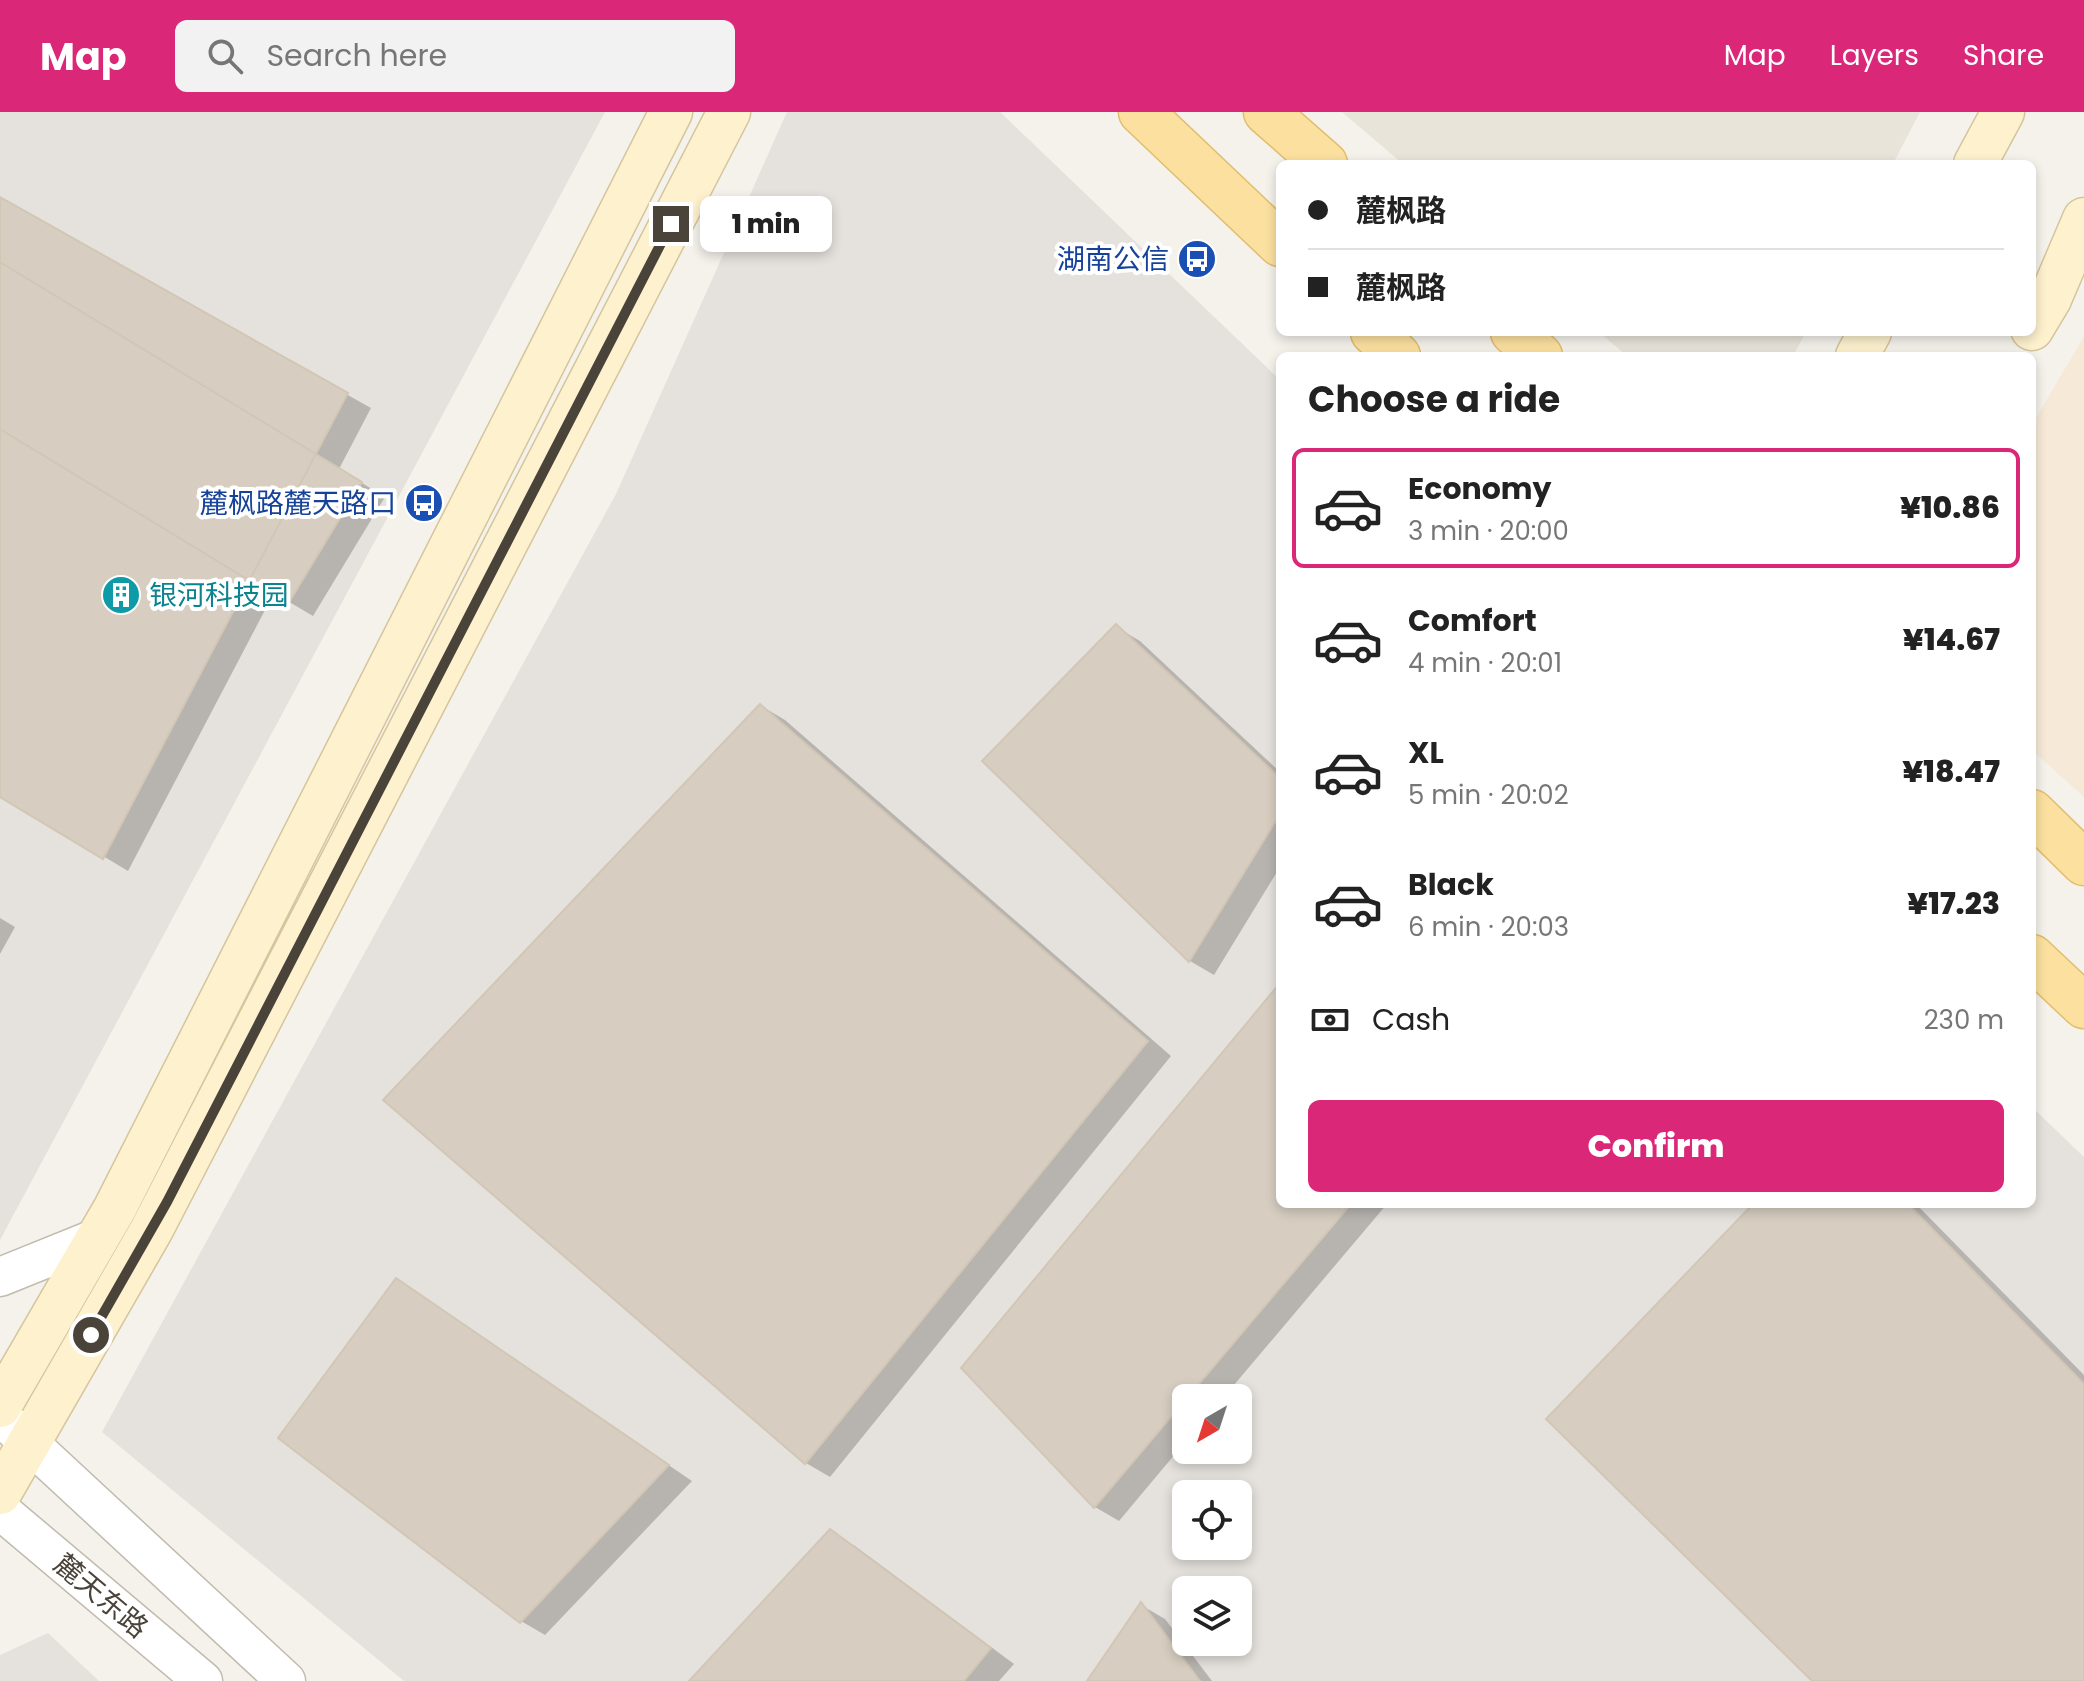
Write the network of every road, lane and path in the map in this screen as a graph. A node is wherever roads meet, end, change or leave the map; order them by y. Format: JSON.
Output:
{"nodes":[{"id":1,"x":671,"y":112,"type":"edge"},
{"id":2,"x":729,"y":112,"type":"edge"},
{"id":3,"x":1141,"y":112,"type":"edge"},
{"id":4,"x":1266,"y":112,"type":"edge"},
{"id":5,"x":2003,"y":112,"type":"edge"},
{"id":6,"x":1320,"y":160,"type":"edge"},
{"id":7,"x":1977,"y":160,"type":"edge"},
{"id":8,"x":2084,"y":219,"type":"edge"},
{"id":9,"x":1276,"y":240,"type":"edge"},
{"id":10,"x":2036,"y":323,"type":"edge"},
{"id":11,"x":1377,"y":336,"type":"edge"},
{"id":12,"x":1518,"y":336,"type":"edge"},
{"id":13,"x":1394,"y":352,"type":"edge"},
{"id":14,"x":1536,"y":352,"type":"edge"},
{"id":15,"x":2036,"y":816,"type":"edge"},
{"id":16,"x":2084,"y":863,"type":"edge"},
{"id":17,"x":2036,"y":961,"type":"edge"},
{"id":18,"x":2084,"y":1006,"type":"edge"},
{"id":19,"x":99,"y":1237,"type":"junction"},
{"id":20,"x":0,"y":1277,"type":"edge"},
{"id":21,"x":0,"y":1406,"type":"edge"},
{"id":22,"x":15,"y":1428,"type":"edge"},
{"id":23,"x":0,"y":1493,"type":"edge"},
{"id":24,"x":0,"y":1510,"type":"edge"},
{"id":25,"x":203,"y":1681,"type":"edge"},
{"id":26,"x":286,"y":1681,"type":"edge"}],
"edges":[{"from":1,"to":19,"type":"main road"},
{"from":2,"to":22,"type":"main road"},
{"from":3,"to":9,"type":"main road"},
{"from":4,"to":6,"type":"main road"},
{"from":5,"to":7,"type":"main road"},
{"from":8,"to":10,"type":"main road"},
{"from":11,"to":13,"type":"main road"},
{"from":12,"to":14,"type":"main road"},
{"from":15,"to":16,"type":"main road"},
{"from":17,"to":18,"type":"main road"},
{"from":19,"to":20,"type":"street"},
{"from":19,"to":21,"type":"main road"},
{"from":22,"to":23,"type":"main road"},
{"from":22,"to":26,"type":"street"},
{"from":24,"to":25,"type":"street","name":"麓天东路"}]}
